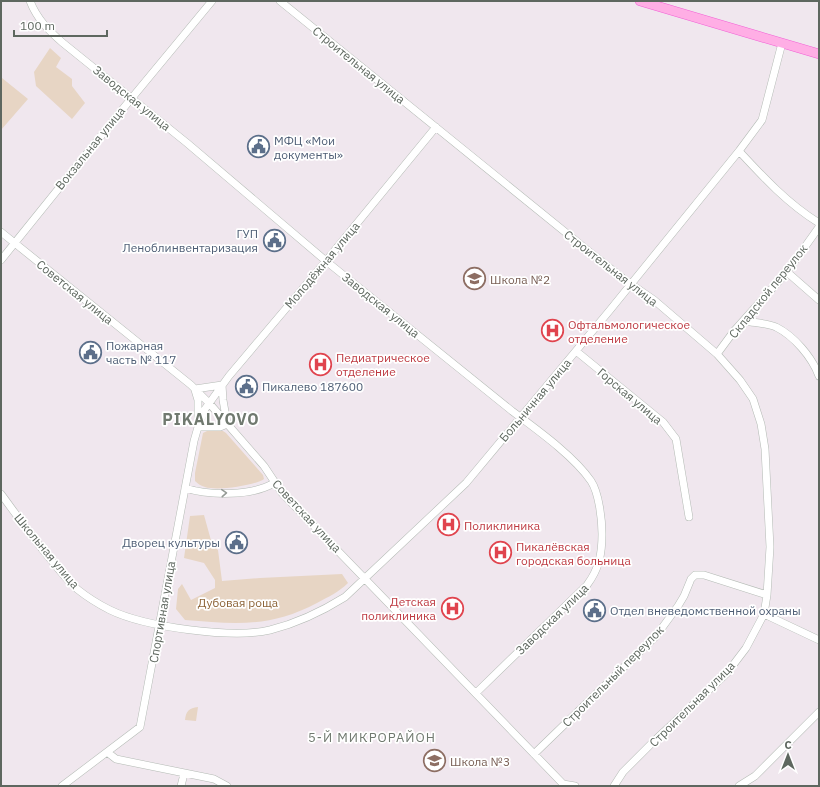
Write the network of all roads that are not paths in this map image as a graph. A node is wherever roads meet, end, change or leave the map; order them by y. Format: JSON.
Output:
{"nodes":[{"id":1,"x":30,"y":1,"type":"edge"},
{"id":2,"x":212,"y":1,"type":"edge"},
{"id":3,"x":280,"y":1,"type":"edge"},
{"id":4,"x":640,"y":1,"type":"edge"},
{"id":5,"x":782,"y":43,"type":"junction"},
{"id":6,"x":819,"y":54,"type":"edge"},
{"id":7,"x":131,"y":98,"type":"junction"},
{"id":8,"x":436,"y":127,"type":"junction"},
{"id":9,"x":739,"y":151,"type":"junction"},
{"id":10,"x":819,"y":223,"type":"edge"},
{"id":11,"x":819,"y":227,"type":"edge"},
{"id":12,"x":1,"y":232,"type":"edge"},
{"id":13,"x":15,"y":243,"type":"junction"},
{"id":14,"x":1,"y":260,"type":"edge"},
{"id":15,"x":326,"y":261,"type":"junction"},
{"id":16,"x":787,"y":272,"type":"junction"},
{"id":17,"x":631,"y":283,"type":"junction"},
{"id":18,"x":819,"y":300,"type":"edge"},
{"id":19,"x":745,"y":321,"type":"junction"},
{"id":20,"x":576,"y":351,"type":"junction"},
{"id":21,"x":718,"y":354,"type":"junction"},
{"id":22,"x":819,"y":376,"type":"edge"},
{"id":23,"x":222,"y":385,"type":"junction"},
{"id":24,"x":195,"y":389,"type":"junction"},
{"id":25,"x":209,"y":403,"type":"junction"},
{"id":26,"x":521,"y":417,"type":"junction"},
{"id":27,"x":227,"y":424,"type":"junction"},
{"id":28,"x":198,"y":427,"type":"junction"},
{"id":29,"x":274,"y":483,"type":"junction"},
{"id":30,"x":185,"y":488,"type":"junction"},
{"id":31,"x":1,"y":494,"type":"edge"},
{"id":32,"x":689,"y":517,"type":"dead end"},
{"id":33,"x":365,"y":578,"type":"junction"},
{"id":34,"x":767,"y":595,"type":"junction"},
{"id":35,"x":764,"y":614,"type":"junction"},
{"id":36,"x":160,"y":624,"type":"junction"},
{"id":37,"x":819,"y":640,"type":"edge"},
{"id":38,"x":476,"y":693,"type":"junction"},
{"id":39,"x":819,"y":712,"type":"edge"},
{"id":40,"x":107,"y":752,"type":"junction"},
{"id":41,"x":534,"y":754,"type":"junction"},
{"id":42,"x":184,"y":774,"type":"junction"},
{"id":43,"x":564,"y":785,"type":"edge"},
{"id":44,"x":62,"y":786,"type":"edge"},
{"id":45,"x":181,"y":786,"type":"edge"},
{"id":46,"x":228,"y":786,"type":"edge"},
{"id":47,"x":575,"y":786,"type":"edge"},
{"id":48,"x":614,"y":786,"type":"edge"},
{"id":49,"x":739,"y":786,"type":"edge"}],
"edges":[{"from":1,"to":7,"type":"street","name":"Заводская улица"},
{"from":2,"to":7,"type":"street","name":"Вокзальная улица"},
{"from":3,"to":8,"type":"street","name":"Строительная улица"},
{"from":4,"to":5,"type":"main road"},
{"from":5,"to":6,"type":"main road"},
{"from":5,"to":9,"type":"street","name":"Больничная улица"},
{"from":7,"to":13,"type":"street","name":"Вокзальная улица"},
{"from":7,"to":15,"type":"street","name":"Заводская улица"},
{"from":8,"to":15,"type":"street","name":"Молодёжная улица"},
{"from":8,"to":17,"type":"street","name":"Строительная улица"},
{"from":9,"to":10,"type":"street"},
{"from":9,"to":17,"type":"street","name":"Больничная улица"},
{"from":11,"to":16,"type":"street","name":"Складской переулок"},
{"from":12,"to":13,"type":"street","name":"Советская улица"},
{"from":13,"to":14,"type":"street","name":"Вокзальная улица"},
{"from":13,"to":24,"type":"street","name":"Советская улица"},
{"from":15,"to":23,"type":"street","name":"Молодёжная улица"},
{"from":15,"to":26,"type":"street","name":"Заводская улица"},
{"from":16,"to":18,"type":"street"},
{"from":16,"to":19,"type":"street","name":"Складской переулок"},
{"from":17,"to":20,"type":"street","name":"Больничная улица"},
{"from":17,"to":21,"type":"street","name":"Строительная улица"},
{"from":19,"to":21,"type":"street","name":"Складской переулок"},
{"from":19,"to":22,"type":"street"},
{"from":20,"to":26,"type":"street","name":"Больничная улица"},
{"from":20,"to":32,"type":"street","name":"Горская улица"},
{"from":21,"to":34,"type":"street","name":"Строительная улица"},
{"from":23,"to":24,"type":"street"},
{"from":23,"to":25,"type":"street","name":"Молодёжная улица"},
{"from":23,"to":27,"type":"street"},
{"from":24,"to":25,"type":"street","name":"Советская улица"},
{"from":24,"to":28,"type":"street"},
{"from":25,"to":27,"type":"street","name":"Советская улица"},
{"from":25,"to":28,"type":"street","name":"Спортивная улица"},
{"from":26,"to":33,"type":"street","name":"Больничная улица"},
{"from":26,"to":38,"type":"street","name":"Заводская улица"},
{"from":27,"to":28,"type":"street"},
{"from":27,"to":29,"type":"street","name":"Советская улица"},
{"from":28,"to":30,"type":"street","name":"Спортивная улица"},
{"from":30,"to":29,"type":"street","one_way":true},
{"from":29,"to":33,"type":"street","name":"Советская улица"},
{"from":30,"to":36,"type":"street","name":"Спортивная улица"},
{"from":31,"to":36,"type":"street","name":"Школьная улица"},
{"from":33,"to":36,"type":"street","name":"Школьная улица"},
{"from":33,"to":38,"type":"street","name":"Советская улица"},
{"from":34,"to":35,"type":"street","name":"Строительная улица"},
{"from":34,"to":41,"type":"street","name":"Строительный переулок"},
{"from":35,"to":37,"type":"street"},
{"from":35,"to":48,"type":"street","name":"Строительная улица"},
{"from":36,"to":40,"type":"street","name":"Спортивная улица"},
{"from":38,"to":41,"type":"street","name":"Советская улица"},
{"from":39,"to":49,"type":"street"},
{"from":40,"to":42,"type":"street"},
{"from":40,"to":44,"type":"street","name":"Спортивная улица"},
{"from":41,"to":43,"type":"street","name":"Советская улица"},
{"from":42,"to":45,"type":"street"},
{"from":42,"to":46,"type":"street"},
{"from":43,"to":47,"type":"street"}]}
